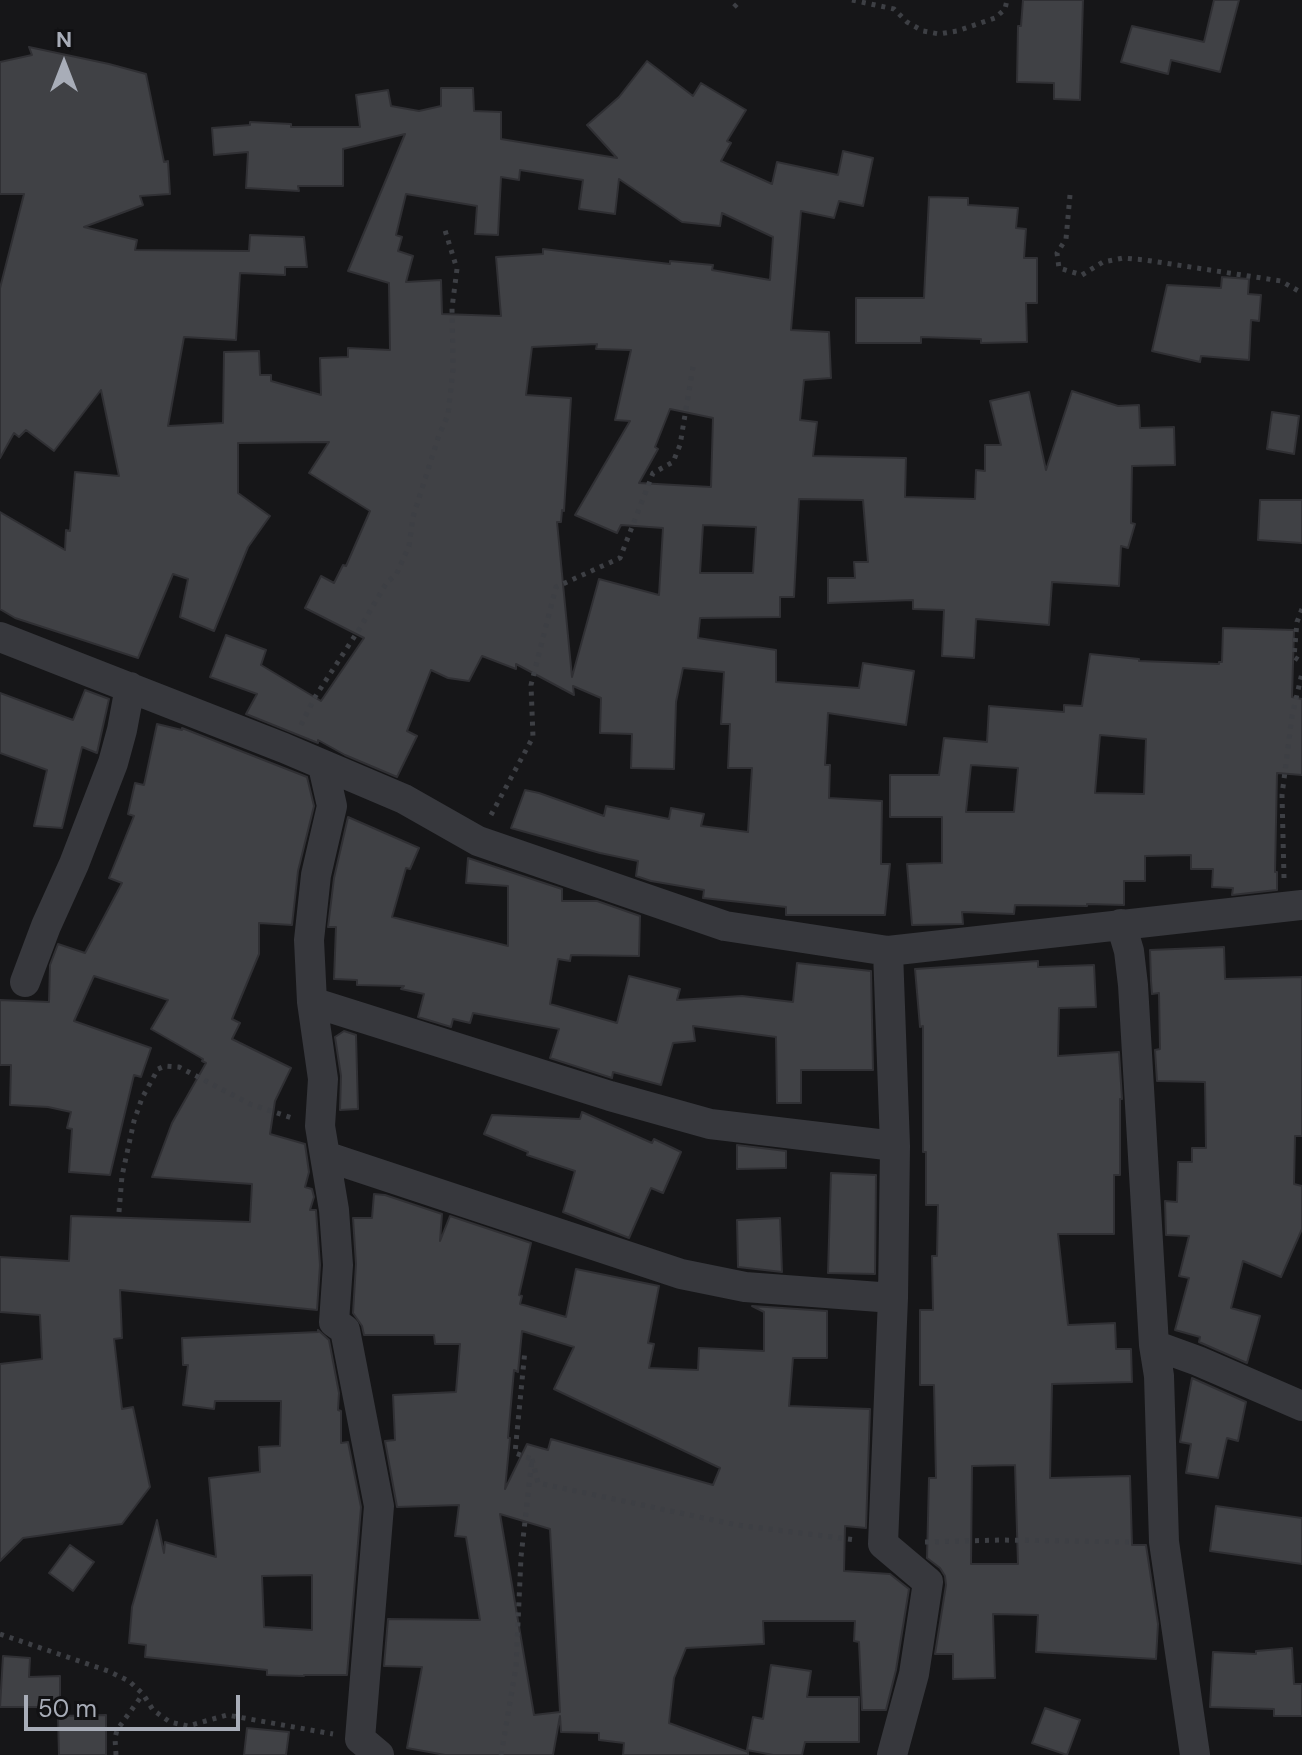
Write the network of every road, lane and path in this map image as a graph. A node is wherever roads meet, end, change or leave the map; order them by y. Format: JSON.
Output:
{"nodes":[{"id":1,"x":741,"y":0,"type":"edge"},
{"id":2,"x":852,"y":0,"type":"edge"},
{"id":3,"x":1007,"y":0,"type":"edge"},
{"id":4,"x":734,"y":7,"type":"dead end"},
{"id":5,"x":1070,"y":195,"type":"dead end"},
{"id":6,"x":444,"y":227,"type":"dead end"},
{"id":7,"x":1302,"y":293,"type":"edge"},
{"id":8,"x":693,"y":367,"type":"dead end"},
{"id":9,"x":1302,"y":609,"type":"edge"},
{"id":10,"x":0,"y":637,"type":"edge"},
{"id":11,"x":1302,"y":662,"type":"edge"},
{"id":12,"x":1302,"y":673,"type":"edge"},
{"id":13,"x":130,"y":687,"type":"junction"},
{"id":14,"x":284,"y":748,"type":"junction"},
{"id":15,"x":323,"y":766,"type":"junction"},
{"id":16,"x":478,"y":841,"type":"junction"},
{"id":17,"x":1293,"y":906,"type":"edge"},
{"id":18,"x":1121,"y":924,"type":"junction"},
{"id":19,"x":888,"y":951,"type":"junction"},
{"id":20,"x":25,"y":982,"type":"dead end"},
{"id":21,"x":312,"y":1002,"type":"junction"},
{"id":22,"x":322,"y":1141,"type":"junction"},
{"id":23,"x":895,"y":1146,"type":"junction"},
{"id":24,"x":119,"y":1212,"type":"dead end"},
{"id":25,"x":893,"y":1298,"type":"junction"},
{"id":26,"x":1154,"y":1345,"type":"junction"},
{"id":27,"x":525,"y":1350,"type":"dead end"},
{"id":28,"x":1302,"y":1406,"type":"edge"},
{"id":29,"x":532,"y":1459,"type":"junction"},
{"id":30,"x":1164,"y":1542,"type":"junction"},
{"id":31,"x":883,"y":1544,"type":"junction"},
{"id":32,"x":0,"y":1634,"type":"edge"},
{"id":33,"x":143,"y":1694,"type":"junction"},
{"id":34,"x":370,"y":1747,"type":"edge"},
{"id":35,"x":116,"y":1755,"type":"edge"},
{"id":36,"x":501,"y":1755,"type":"edge"},
{"id":37,"x":892,"y":1755,"type":"edge"},
{"id":38,"x":1195,"y":1755,"type":"edge"}],
"edges":[{"from":1,"to":4,"type":"path"},
{"from":2,"to":3,"type":"path"},
{"from":5,"to":7,"type":"path"},
{"from":6,"to":14,"type":"path"},
{"from":8,"to":16,"type":"path"},
{"from":9,"to":11,"type":"path"},
{"from":10,"to":13,"type":"street"},
{"from":12,"to":17,"type":"path"},
{"from":13,"to":14,"type":"street"},
{"from":13,"to":20,"type":"street"},
{"from":14,"to":15,"type":"street"},
{"from":15,"to":16,"type":"street"},
{"from":15,"to":21,"type":"street"},
{"from":16,"to":19,"type":"street"},
{"from":17,"to":18,"type":"street"},
{"from":18,"to":19,"type":"street"},
{"from":18,"to":26,"type":"street"},
{"from":19,"to":23,"type":"street"},
{"from":21,"to":22,"type":"street"},
{"from":21,"to":23,"type":"street"},
{"from":22,"to":24,"type":"path"},
{"from":22,"to":25,"type":"street"},
{"from":22,"to":34,"type":"street"},
{"from":23,"to":25,"type":"street"},
{"from":25,"to":31,"type":"street"},
{"from":26,"to":28,"type":"street"},
{"from":26,"to":30,"type":"street"},
{"from":27,"to":29,"type":"path"},
{"from":29,"to":31,"type":"path"},
{"from":29,"to":36,"type":"path"},
{"from":30,"to":31,"type":"path"},
{"from":30,"to":38,"type":"street"},
{"from":31,"to":37,"type":"street"},
{"from":32,"to":33,"type":"path"},
{"from":33,"to":34,"type":"path"},
{"from":33,"to":35,"type":"path"}]}
